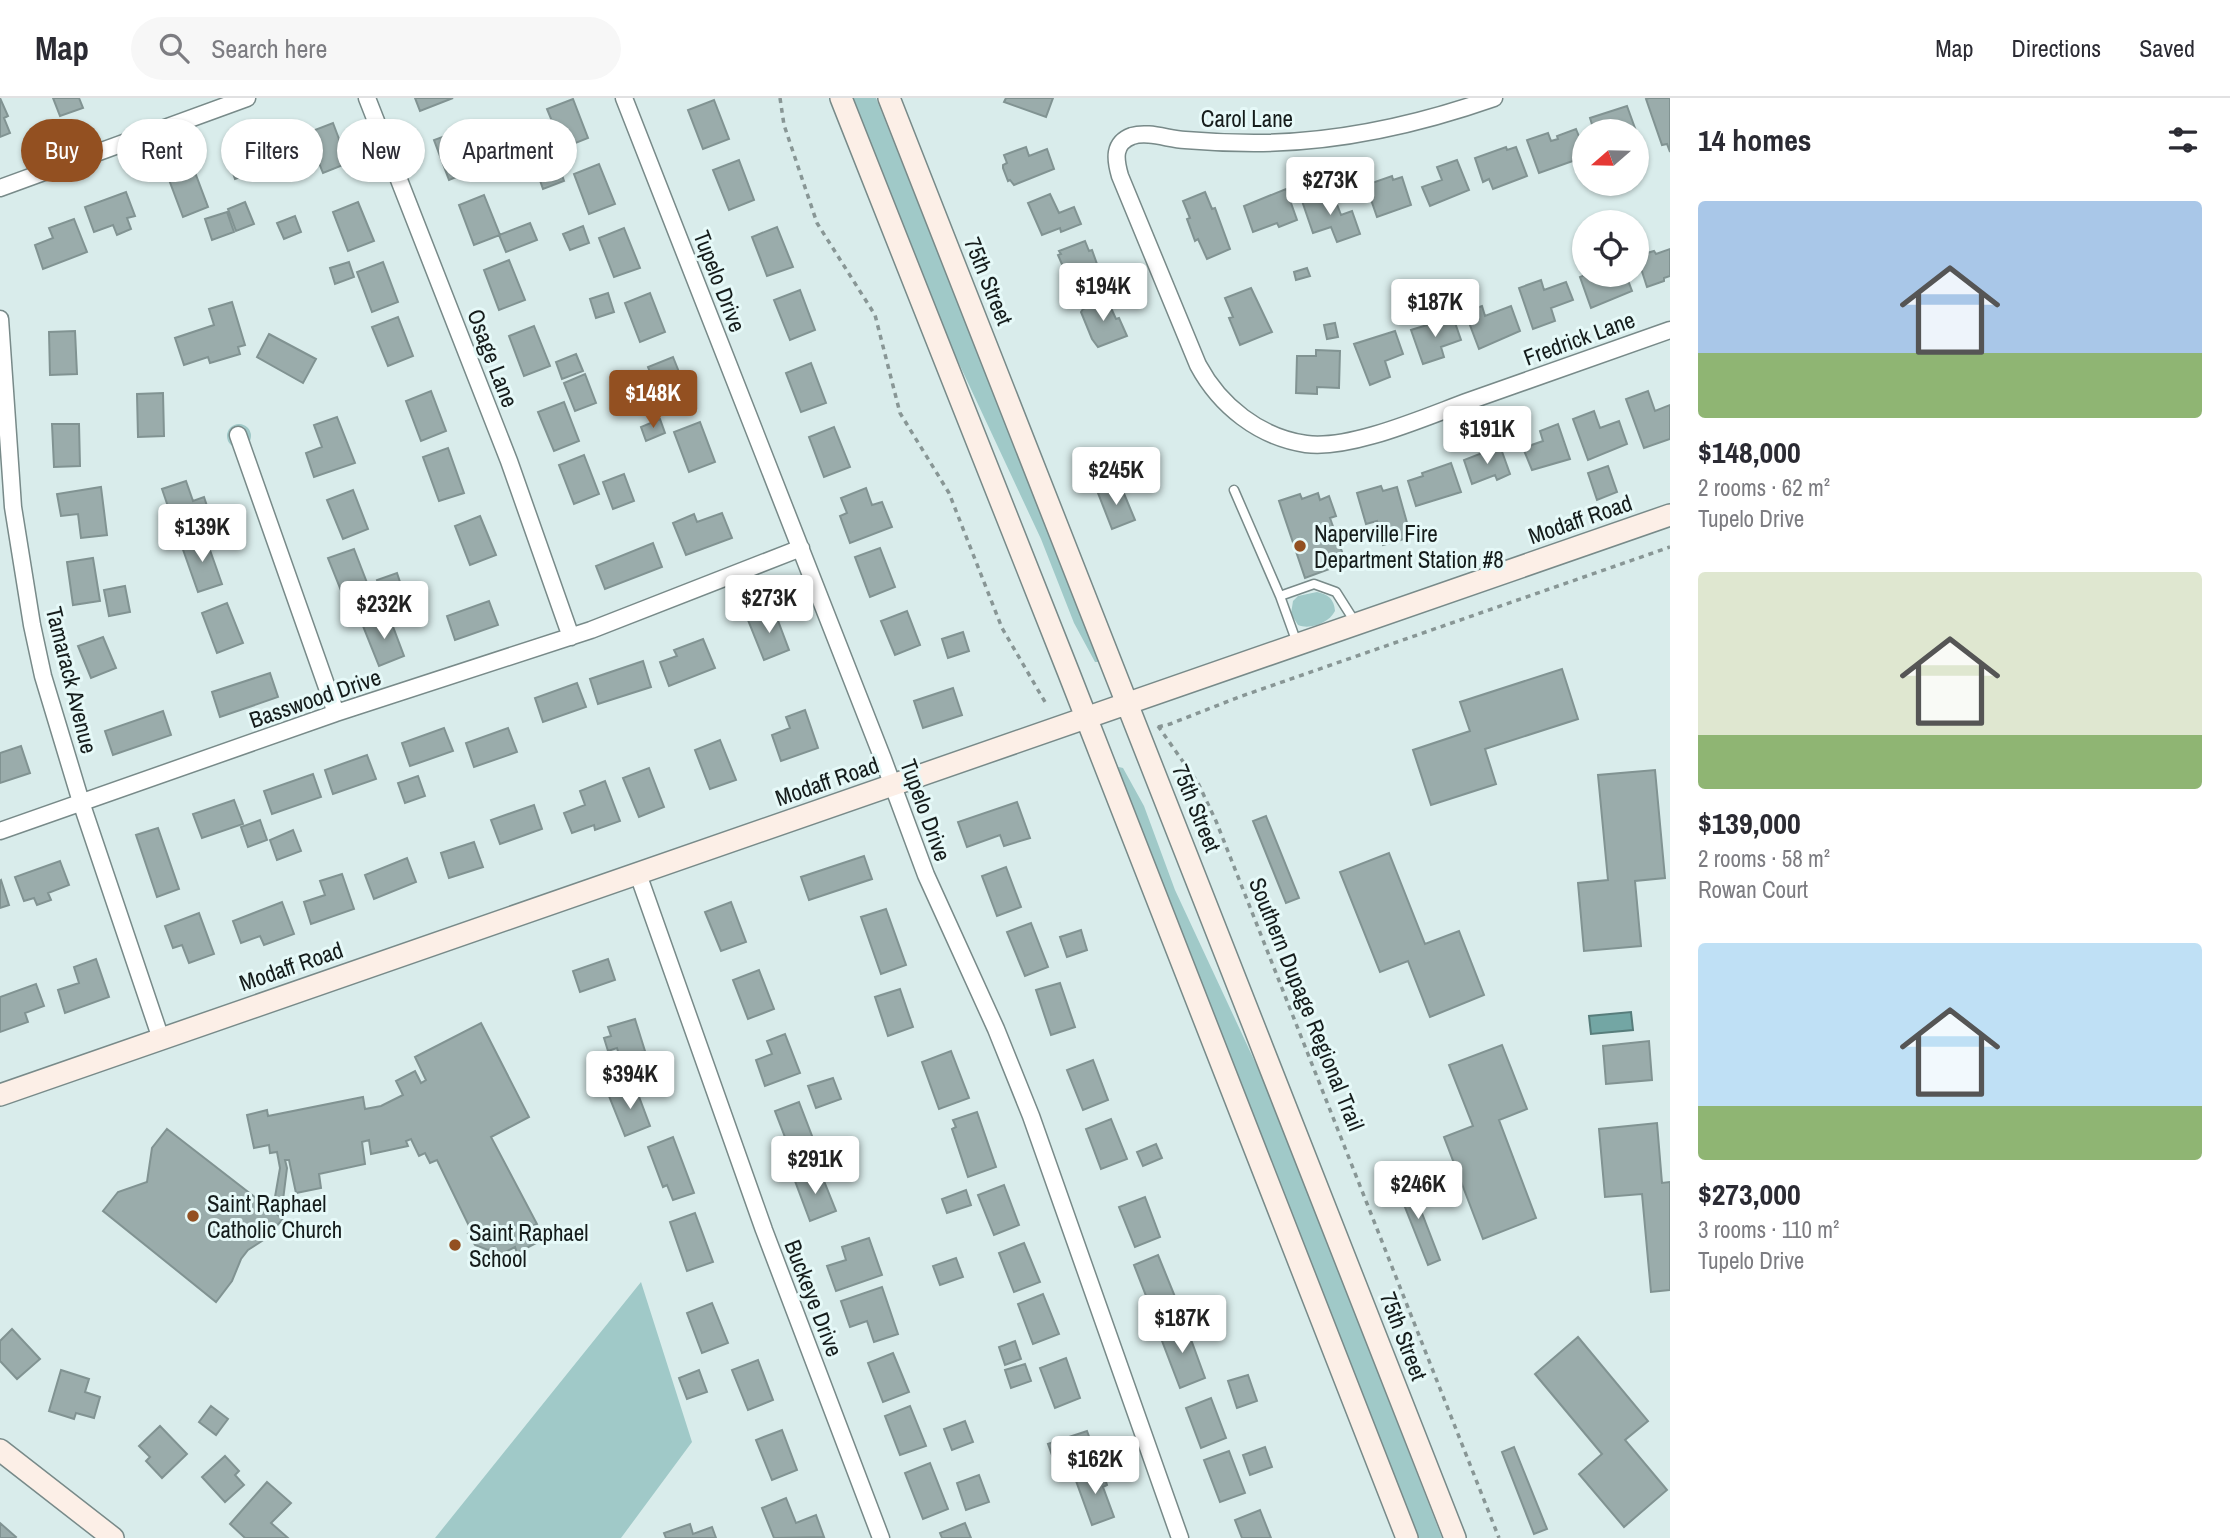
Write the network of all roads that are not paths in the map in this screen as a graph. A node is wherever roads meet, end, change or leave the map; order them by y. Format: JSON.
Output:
{"nodes":[{"id":1,"x":247,"y":98,"type":"edge"},
{"id":2,"x":367,"y":98,"type":"edge"},
{"id":3,"x":624,"y":98,"type":"edge"},
{"id":4,"x":841,"y":98,"type":"edge"},
{"id":5,"x":888,"y":98,"type":"edge"},
{"id":6,"x":1494,"y":98,"type":"edge"},
{"id":7,"x":1122,"y":141,"type":"joint"},
{"id":8,"x":0,"y":188,"type":"edge"},
{"id":9,"x":0,"y":320,"type":"edge"},
{"id":10,"x":1670,"y":330,"type":"edge"},
{"id":11,"x":238,"y":435,"type":"dead end"},
{"id":12,"x":1234,"y":490,"type":"dead end"},
{"id":13,"x":1670,"y":515,"type":"edge"},
{"id":14,"x":801,"y":548,"type":"junction"},
{"id":15,"x":1280,"y":596,"type":"junction"},
{"id":16,"x":1356,"y":624,"type":"junction"},
{"id":17,"x":571,"y":637,"type":"junction"},
{"id":18,"x":1297,"y":645,"type":"junction"},
{"id":19,"x":1128,"y":703,"type":"junction"},
{"id":20,"x":336,"y":713,"type":"junction"},
{"id":21,"x":1086,"y":718,"type":"junction"},
{"id":22,"x":893,"y":786,"type":"junction"},
{"id":23,"x":81,"y":802,"type":"junction"},
{"id":24,"x":0,"y":831,"type":"edge"},
{"id":25,"x":638,"y":874,"type":"junction"},
{"id":26,"x":161,"y":1039,"type":"junction"},
{"id":27,"x":0,"y":1095,"type":"edge"},
{"id":28,"x":0,"y":1450,"type":"edge"},
{"id":29,"x":113,"y":1538,"type":"edge"},
{"id":30,"x":881,"y":1538,"type":"edge"},
{"id":31,"x":1180,"y":1538,"type":"edge"},
{"id":32,"x":1407,"y":1538,"type":"edge"},
{"id":33,"x":1455,"y":1538,"type":"edge"}],
"edges":[{"from":1,"to":8,"type":"street"},
{"from":2,"to":17,"type":"street","name":"Osage Lane"},
{"from":3,"to":14,"type":"street","name":"Tupelo Drive"},
{"from":4,"to":21,"type":"main road"},
{"from":5,"to":19,"type":"main road","name":"75th Street"},
{"from":6,"to":7,"type":"street","name":"Carol Lane"},
{"from":7,"to":10,"type":"street","name":"Fredrick Lane"},
{"from":9,"to":23,"type":"street","name":"Tamarack Avenue"},
{"from":11,"to":20,"type":"street"},
{"from":12,"to":15,"type":"lane"},
{"from":13,"to":16,"type":"main road","name":"Modaff Road"},
{"from":14,"to":17,"type":"street","name":"Basswood Drive"},
{"from":14,"to":22,"type":"street","name":"Tupelo Drive"},
{"from":15,"to":16,"type":"lane"},
{"from":15,"to":18,"type":"lane"},
{"from":16,"to":18,"type":"main road","name":"Modaff Road"},
{"from":17,"to":20,"type":"street","name":"Basswood Drive"},
{"from":18,"to":19,"type":"main road","name":"Modaff Road"},
{"from":19,"to":21,"type":"main road","name":"Modaff Road"},
{"from":19,"to":33,"type":"main road","name":"75th Street"},
{"from":20,"to":23,"type":"street","name":"Basswood Drive"},
{"from":21,"to":22,"type":"main road","name":"Modaff Road"},
{"from":21,"to":32,"type":"main road"},
{"from":22,"to":25,"type":"main road","name":"Modaff Road"},
{"from":22,"to":31,"type":"street","name":"Tupelo Drive"},
{"from":23,"to":24,"type":"street","name":"Basswood Drive"},
{"from":23,"to":26,"type":"street","name":"Tamarack Avenue"},
{"from":25,"to":26,"type":"main road","name":"Modaff Road"},
{"from":25,"to":30,"type":"street","name":"Buckeye Drive"},
{"from":26,"to":27,"type":"main road","name":"Modaff Road"},
{"from":28,"to":29,"type":"main road"}]}
